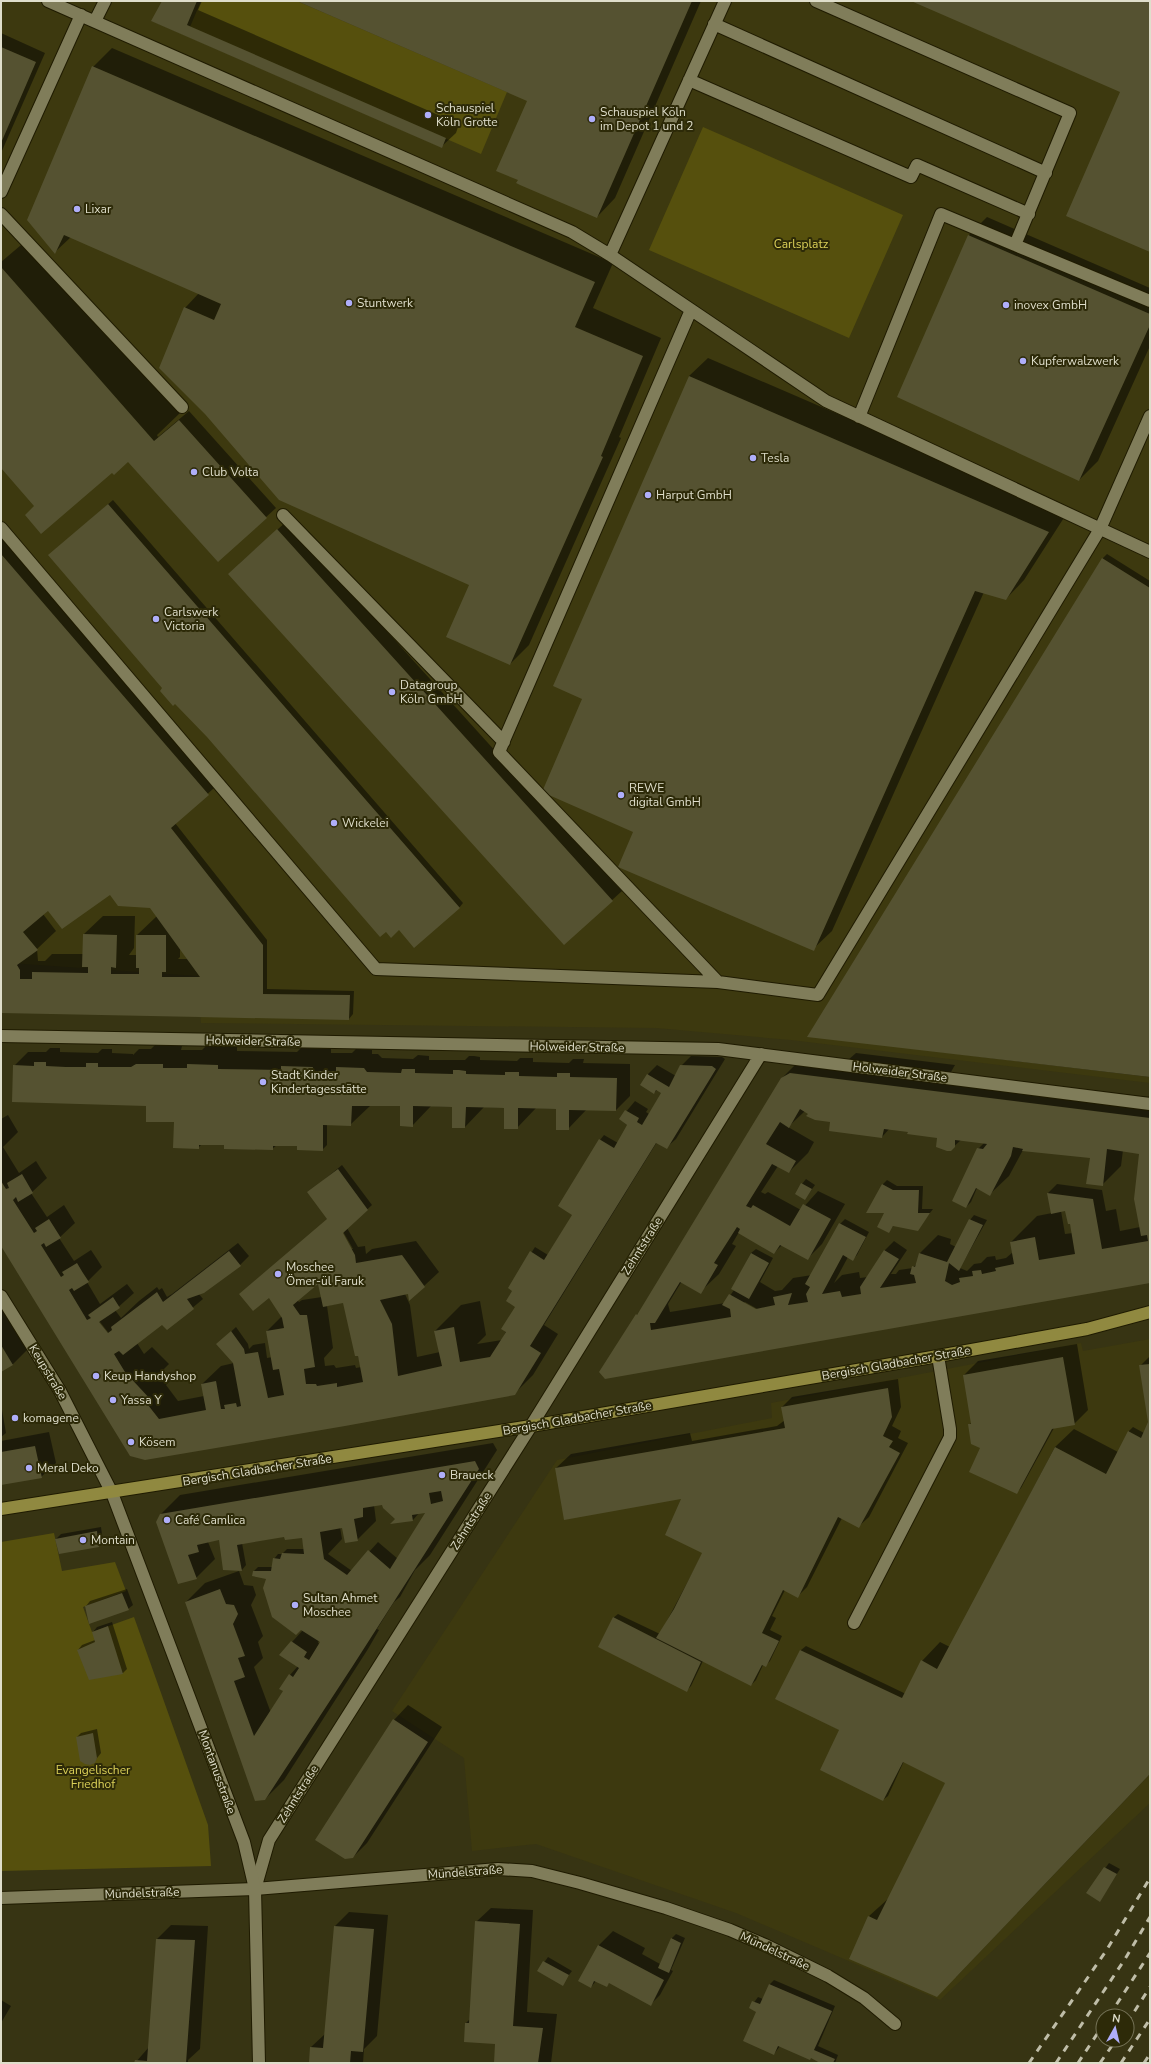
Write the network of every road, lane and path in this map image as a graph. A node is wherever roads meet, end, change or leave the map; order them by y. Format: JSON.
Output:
{"nodes":[{"id":1,"x":48,"y":1,"type":"edge"},
{"id":2,"x":105,"y":1,"type":"edge"},
{"id":3,"x":725,"y":1,"type":"edge"},
{"id":4,"x":816,"y":1,"type":"edge"},
{"id":5,"x":81,"y":15,"type":"junction"},
{"id":6,"x":95,"y":21,"type":"junction"},
{"id":7,"x":714,"y":24,"type":"junction"},
{"id":8,"x":689,"y":80,"type":"junction"},
{"id":9,"x":1046,"y":173,"type":"junction"},
{"id":10,"x":1,"y":192,"type":"edge"},
{"id":11,"x":1,"y":214,"type":"edge"},
{"id":12,"x":1029,"y":214,"type":"junction"},
{"id":13,"x":1015,"y":245,"type":"junction"},
{"id":14,"x":610,"y":255,"type":"junction"},
{"id":15,"x":1150,"y":301,"type":"edge"},
{"id":16,"x":691,"y":310,"type":"junction"},
{"id":17,"x":182,"y":407,"type":"dead end"},
{"id":18,"x":1150,"y":416,"type":"edge"},
{"id":19,"x":859,"y":417,"type":"junction"},
{"id":20,"x":283,"y":515,"type":"dead end"},
{"id":21,"x":1,"y":528,"type":"edge"},
{"id":22,"x":1100,"y":529,"type":"junction"},
{"id":23,"x":1150,"y":552,"type":"edge"},
{"id":24,"x":504,"y":742,"type":"junction"},
{"id":25,"x":718,"y":982,"type":"junction"},
{"id":26,"x":1,"y":1036,"type":"edge"},
{"id":27,"x":761,"y":1054,"type":"junction"},
{"id":28,"x":1150,"y":1104,"type":"edge"},
{"id":29,"x":1,"y":1296,"type":"edge"},
{"id":30,"x":1150,"y":1312,"type":"edge"},
{"id":31,"x":938,"y":1356,"type":"junction"},
{"id":32,"x":531,"y":1426,"type":"junction"},
{"id":33,"x":112,"y":1493,"type":"junction"},
{"id":34,"x":1,"y":1509,"type":"edge"},
{"id":35,"x":854,"y":1623,"type":"dead end"},
{"id":36,"x":255,"y":1890,"type":"junction"},
{"id":37,"x":1,"y":1898,"type":"edge"},
{"id":38,"x":895,"y":2024,"type":"dead end"},
{"id":39,"x":259,"y":2063,"type":"edge"}],
"edges":[{"from":1,"to":5,"type":"street"},
{"from":2,"to":6,"type":"street"},
{"from":3,"to":7,"type":"street"},
{"from":4,"to":9,"type":"street"},
{"from":5,"to":6,"type":"street"},
{"from":5,"to":10,"type":"street"},
{"from":6,"to":14,"type":"street"},
{"from":7,"to":8,"type":"street"},
{"from":7,"to":9,"type":"street"},
{"from":8,"to":12,"type":"street"},
{"from":8,"to":14,"type":"street"},
{"from":9,"to":12,"type":"street"},
{"from":11,"to":17,"type":"street"},
{"from":12,"to":13,"type":"street"},
{"from":13,"to":15,"type":"street"},
{"from":13,"to":19,"type":"street"},
{"from":14,"to":16,"type":"street"},
{"from":16,"to":19,"type":"street"},
{"from":16,"to":24,"type":"street"},
{"from":18,"to":22,"type":"street"},
{"from":19,"to":22,"type":"street"},
{"from":20,"to":24,"type":"street"},
{"from":21,"to":25,"type":"street"},
{"from":22,"to":23,"type":"street"},
{"from":22,"to":25,"type":"street"},
{"from":24,"to":25,"type":"street"},
{"from":26,"to":27,"type":"street","name":"Holweider Straße"},
{"from":27,"to":28,"type":"street","name":"Holweider Straße"},
{"from":27,"to":32,"type":"street","name":"Zehntstraße"},
{"from":29,"to":33,"type":"street","name":"Keupstraße"},
{"from":30,"to":31,"type":"main road","name":"Bergisch Gladbacher Straße"},
{"from":31,"to":32,"type":"main road","name":"Bergisch Gladbacher Straße"},
{"from":31,"to":35,"type":"street"},
{"from":32,"to":33,"type":"main road","name":"Bergisch Gladbacher Straße"},
{"from":32,"to":36,"type":"street","name":"Zehntstraße"},
{"from":33,"to":34,"type":"main road","name":"Bergisch Gladbacher Straße"},
{"from":33,"to":36,"type":"street","name":"Montanusstraße"},
{"from":36,"to":37,"type":"street","name":"Mündelstraße"},
{"from":36,"to":38,"type":"street","name":"Mündelstraße"},
{"from":36,"to":39,"type":"street","name":"Montanusstraße"}]}
